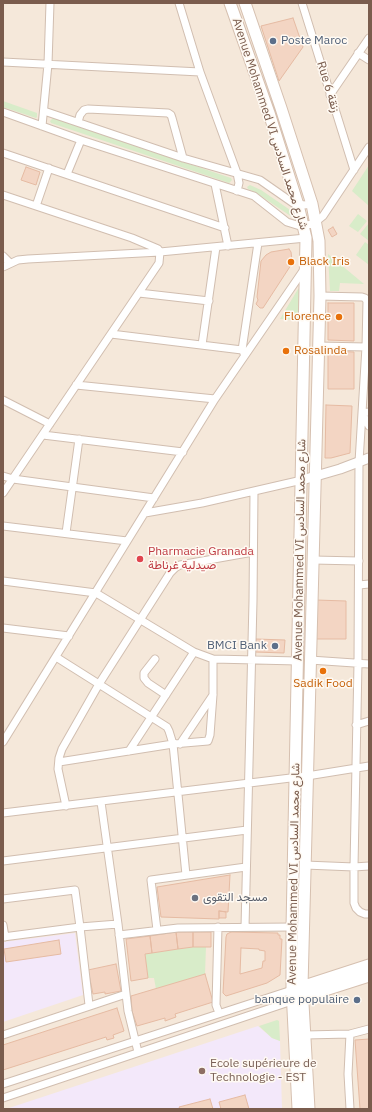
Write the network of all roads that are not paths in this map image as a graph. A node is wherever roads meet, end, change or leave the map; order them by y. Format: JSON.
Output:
{"nodes":[{"id":1,"x":50,"y":3,"type":"edge"},
{"id":2,"x":179,"y":3,"type":"edge"},
{"id":3,"x":230,"y":3,"type":"edge"},
{"id":4,"x":245,"y":3,"type":"edge"},
{"id":5,"x":302,"y":3,"type":"edge"},
{"id":6,"x":369,"y":38,"type":"edge"},
{"id":7,"x":358,"y":54,"type":"junction"},
{"id":8,"x":369,"y":60,"type":"edge"},
{"id":9,"x":3,"y":62,"type":"edge"},
{"id":10,"x":48,"y":64,"type":"junction"},
{"id":11,"x":200,"y":72,"type":"junction"},
{"id":12,"x":330,"y":95,"type":"junction"},
{"id":13,"x":44,"y":111,"type":"junction"},
{"id":14,"x":3,"y":112,"type":"edge"},
{"id":15,"x":78,"y":122,"type":"junction"},
{"id":16,"x":42,"y":126,"type":"junction"},
{"id":17,"x":81,"y":140,"type":"junction"},
{"id":18,"x":369,"y":147,"type":"edge"},
{"id":19,"x":3,"y":153,"type":"edge"},
{"id":20,"x":183,"y":158,"type":"junction"},
{"id":21,"x":49,"y":168,"type":"junction"},
{"id":22,"x":354,"y":170,"type":"junction"},
{"id":23,"x":237,"y":173,"type":"junction"},
{"id":24,"x":67,"y":174,"type":"junction"},
{"id":25,"x":215,"y":184,"type":"junction"},
{"id":26,"x":237,"y":191,"type":"junction"},
{"id":27,"x":3,"y":195,"type":"edge"},
{"id":28,"x":312,"y":204,"type":"junction"},
{"id":29,"x":298,"y":205,"type":"junction"},
{"id":30,"x":36,"y":206,"type":"junction"},
{"id":31,"x":316,"y":223,"type":"junction"},
{"id":32,"x":304,"y":226,"type":"junction"},
{"id":33,"x":225,"y":228,"type":"junction"},
{"id":34,"x":306,"y":238,"type":"junction"},
{"id":35,"x":258,"y":243,"type":"junction"},
{"id":36,"x":228,"y":246,"type":"junction"},
{"id":37,"x":216,"y":247,"type":"junction"},
{"id":38,"x":160,"y":252,"type":"junction"},
{"id":39,"x":3,"y":256,"type":"edge"},
{"id":40,"x":10,"y":263,"type":"junction"},
{"id":41,"x":3,"y":266,"type":"edge"},
{"id":42,"x":306,"y":266,"type":"junction"},
{"id":43,"x":139,"y":293,"type":"junction"},
{"id":44,"x":320,"y":296,"type":"junction"},
{"id":45,"x":209,"y":301,"type":"junction"},
{"id":46,"x":111,"y":334,"type":"junction"},
{"id":47,"x":202,"y":345,"type":"junction"},
{"id":48,"x":318,"y":346,"type":"junction"},
{"id":49,"x":366,"y":347,"type":"junction"},
{"id":50,"x":244,"y":352,"type":"junction"},
{"id":51,"x":76,"y":385,"type":"junction"},
{"id":52,"x":215,"y":399,"type":"junction"},
{"id":53,"x":3,"y":400,"type":"edge"},
{"id":54,"x":365,"y":413,"type":"edge"},
{"id":55,"x":50,"y":424,"type":"junction"},
{"id":56,"x":369,"y":426,"type":"edge"},
{"id":57,"x":43,"y":435,"type":"junction"},
{"id":58,"x":79,"y":439,"type":"junction"},
{"id":59,"x":183,"y":452,"type":"junction"},
{"id":60,"x":369,"y":458,"type":"edge"},
{"id":61,"x":359,"y":462,"type":"junction"},
{"id":62,"x":3,"y":476,"type":"edge"},
{"id":63,"x":315,"y":478,"type":"junction"},
{"id":64,"x":13,"y":479,"type":"junction"},
{"id":65,"x":302,"y":480,"type":"junction"},
{"id":66,"x":73,"y":487,"type":"junction"},
{"id":67,"x":254,"y":492,"type":"junction"},
{"id":68,"x":3,"y":493,"type":"edge"},
{"id":69,"x":154,"y":498,"type":"junction"},
{"id":70,"x":145,"y":513,"type":"junction"},
{"id":71,"x":3,"y":526,"type":"edge"},
{"id":72,"x":66,"y":534,"type":"junction"},
{"id":73,"x":127,"y":541,"type":"junction"},
{"id":74,"x":253,"y":552,"type":"junction"},
{"id":75,"x":313,"y":560,"type":"junction"},
{"id":76,"x":359,"y":561,"type":"junction"},
{"id":77,"x":3,"y":581,"type":"edge"},
{"id":78,"x":359,"y":584,"type":"junction"},
{"id":79,"x":369,"y":584,"type":"edge"},
{"id":80,"x":96,"y":593,"type":"junction"},
{"id":81,"x":141,"y":619,"type":"junction"},
{"id":82,"x":3,"y":628,"type":"edge"},
{"id":83,"x":69,"y":636,"type":"junction"},
{"id":84,"x":194,"y":652,"type":"junction"},
{"id":85,"x":56,"y":657,"type":"junction"},
{"id":86,"x":155,"y":659,"type":"dead end"},
{"id":87,"x":212,"y":659,"type":"junction"},
{"id":88,"x":251,"y":660,"type":"junction"},
{"id":89,"x":310,"y":660,"type":"junction"},
{"id":90,"x":298,"y":661,"type":"junction"},
{"id":91,"x":358,"y":663,"type":"junction"},
{"id":92,"x":369,"y":664,"type":"edge"},
{"id":93,"x":99,"y":684,"type":"junction"},
{"id":94,"x":166,"y":695,"type":"junction"},
{"id":95,"x":213,"y":695,"type":"junction"},
{"id":96,"x":150,"y":718,"type":"junction"},
{"id":97,"x":369,"y":721,"type":"edge"},
{"id":98,"x":356,"y":724,"type":"junction"},
{"id":99,"x":6,"y":733,"type":"edge"},
{"id":100,"x":3,"y":742,"type":"edge"},
{"id":101,"x":176,"y":744,"type":"junction"},
{"id":102,"x":129,"y":750,"type":"junction"},
{"id":103,"x":59,"y":762,"type":"junction"},
{"id":104,"x":369,"y":766,"type":"edge"},
{"id":105,"x":357,"y":769,"type":"junction"},
{"id":106,"x":307,"y":776,"type":"junction"},
{"id":107,"x":296,"y":778,"type":"junction"},
{"id":108,"x":248,"y":783,"type":"junction"},
{"id":109,"x":178,"y":792,"type":"junction"},
{"id":110,"x":101,"y":802,"type":"junction"},
{"id":111,"x":66,"y":806,"type":"junction"},
{"id":112,"x":3,"y":813,"type":"edge"},
{"id":113,"x":247,"y":830,"type":"junction"},
{"id":114,"x":182,"y":838,"type":"junction"},
{"id":115,"x":107,"y":847,"type":"junction"},
{"id":116,"x":3,"y":860,"type":"edge"},
{"id":117,"x":305,"y":865,"type":"junction"},
{"id":118,"x":369,"y":866,"type":"edge"},
{"id":119,"x":246,"y":867,"type":"junction"},
{"id":120,"x":354,"y":867,"type":"junction"},
{"id":121,"x":186,"y":875,"type":"junction"},
{"id":122,"x":3,"y":899,"type":"edge"},
{"id":123,"x":369,"y":914,"type":"edge"},
{"id":124,"x":118,"y":924,"type":"junction"},
{"id":125,"x":3,"y":925,"type":"edge"},
{"id":126,"x":80,"y":926,"type":"junction"},
{"id":127,"x":218,"y":927,"type":"junction"},
{"id":128,"x":245,"y":927,"type":"junction"},
{"id":129,"x":292,"y":928,"type":"junction"},
{"id":130,"x":157,"y":930,"type":"junction"},
{"id":131,"x":119,"y":935,"type":"junction"},
{"id":132,"x":4,"y":937,"type":"edge"},
{"id":133,"x":369,"y":964,"type":"edge"},
{"id":134,"x":369,"y":976,"type":"edge"},
{"id":135,"x":126,"y":994,"type":"junction"},
{"id":136,"x":297,"y":994,"type":"junction"},
{"id":137,"x":89,"y":1005,"type":"junction"},
{"id":138,"x":220,"y":1013,"type":"junction"},
{"id":139,"x":369,"y":1029,"type":"edge"},
{"id":140,"x":350,"y":1034,"type":"junction"},
{"id":141,"x":3,"y":1035,"type":"edge"},
{"id":142,"x":305,"y":1035,"type":"junction"},
{"id":143,"x":135,"y":1041,"type":"junction"},
{"id":144,"x":138,"y":1052,"type":"junction"},
{"id":145,"x":3,"y":1084,"type":"edge"},
{"id":146,"x":3,"y":1098,"type":"edge"},
{"id":147,"x":298,"y":1109,"type":"edge"},
{"id":148,"x":309,"y":1109,"type":"edge"},
{"id":149,"x":350,"y":1109,"type":"edge"}],
"edges":[{"from":1,"to":10,"type":"street"},
{"from":2,"to":11,"type":"street"},
{"from":3,"to":29,"type":"main road","name":"Avenue Mohammed VI شارع محمد السادس"},
{"from":4,"to":28,"type":"main road","name":"Avenue Mohammed VI شارع محمد السادس"},
{"from":5,"to":12,"type":"street","name":"Rue 6 زنقة"},
{"from":6,"to":7,"type":"street"},
{"from":7,"to":8,"type":"street"},
{"from":7,"to":12,"type":"street"},
{"from":9,"to":10,"type":"street"},
{"from":10,"to":11,"type":"street"},
{"from":10,"to":13,"type":"street"},
{"from":11,"to":23,"type":"street"},
{"from":12,"to":22,"type":"street","name":"Rue 6 زنقة"},
{"from":13,"to":15,"type":"street"},
{"from":13,"to":16,"type":"street"},
{"from":14,"to":16,"type":"street"},
{"from":15,"to":20,"type":"street"},
{"from":15,"to":20,"type":"street"},
{"from":16,"to":17,"type":"street"},
{"from":17,"to":24,"type":"street"},
{"from":17,"to":25,"type":"street"},
{"from":18,"to":22,"type":"street"},
{"from":19,"to":21,"type":"street"},
{"from":20,"to":23,"type":"street"},
{"from":21,"to":24,"type":"street"},
{"from":21,"to":30,"type":"street"},
{"from":22,"to":31,"type":"street"},
{"from":23,"to":26,"type":"street"},
{"from":23,"to":29,"type":"street"},
{"from":24,"to":33,"type":"street"},
{"from":25,"to":26,"type":"street"},
{"from":25,"to":33,"type":"street"},
{"from":26,"to":32,"type":"street"},
{"from":27,"to":30,"type":"street"},
{"from":28,"to":29,"type":"street"},
{"from":28,"to":31,"type":"main road","name":"Avenue Mohammed VI شارع محمد السادس"},
{"from":29,"to":32,"type":"main road","name":"Avenue Mohammed VI شارع محمد السادس"},
{"from":30,"to":38,"type":"street"},
{"from":31,"to":32,"type":"street"},
{"from":31,"to":44,"type":"main road","name":"Avenue Mohammed VI شارع محمد السادس"},
{"from":32,"to":34,"type":"main road","name":"Avenue Mohammed VI شارع محمد السادس"},
{"from":33,"to":36,"type":"street"},
{"from":34,"to":35,"type":"street"},
{"from":34,"to":42,"type":"main road","name":"Avenue Mohammed VI شارع محمد السادس"},
{"from":35,"to":36,"type":"street"},
{"from":35,"to":50,"type":"street"},
{"from":36,"to":37,"type":"street"},
{"from":37,"to":38,"type":"street"},
{"from":37,"to":45,"type":"street"},
{"from":38,"to":40,"type":"street"},
{"from":38,"to":43,"type":"street"},
{"from":39,"to":40,"type":"street"},
{"from":40,"to":41,"type":"street"},
{"from":42,"to":50,"type":"street"},
{"from":42,"to":65,"type":"main road","name":"Avenue Mohammed VI شارع محمد السادس"},
{"from":43,"to":45,"type":"street"},
{"from":43,"to":46,"type":"street"},
{"from":44,"to":48,"type":"main road","name":"Avenue Mohammed VI شارع محمد السادس"},
{"from":44,"to":49,"type":"street"},
{"from":45,"to":47,"type":"street"},
{"from":46,"to":47,"type":"street"},
{"from":46,"to":51,"type":"street"},
{"from":47,"to":50,"type":"street"},
{"from":48,"to":49,"type":"street"},
{"from":48,"to":63,"type":"main road","name":"Avenue Mohammed VI شارع محمد السادس"},
{"from":49,"to":54,"type":"street"},
{"from":50,"to":52,"type":"street"},
{"from":51,"to":52,"type":"street"},
{"from":51,"to":55,"type":"street"},
{"from":52,"to":59,"type":"street"},
{"from":53,"to":55,"type":"street"},
{"from":54,"to":56,"type":"street"},
{"from":54,"to":61,"type":"street"},
{"from":55,"to":57,"type":"street"},
{"from":57,"to":58,"type":"street"},
{"from":57,"to":64,"type":"street"},
{"from":58,"to":59,"type":"street"},
{"from":58,"to":66,"type":"street"},
{"from":59,"to":69,"type":"street"},
{"from":60,"to":61,"type":"street"},
{"from":61,"to":63,"type":"street"},
{"from":61,"to":76,"type":"street"},
{"from":62,"to":64,"type":"street"},
{"from":63,"to":65,"type":"street"},
{"from":63,"to":75,"type":"main road","name":"Avenue Mohammed VI شارع محمد السادس"},
{"from":64,"to":66,"type":"street"},
{"from":64,"to":68,"type":"street"},
{"from":65,"to":67,"type":"street"},
{"from":65,"to":90,"type":"main road","name":"Avenue Mohammed VI شارع محمد السادس"},
{"from":66,"to":69,"type":"street"},
{"from":66,"to":72,"type":"street"},
{"from":67,"to":70,"type":"street"},
{"from":67,"to":74,"type":"street"},
{"from":69,"to":70,"type":"street"},
{"from":70,"to":73,"type":"street"},
{"from":71,"to":72,"type":"street"},
{"from":72,"to":73,"type":"street"},
{"from":73,"to":80,"type":"street"},
{"from":74,"to":81,"type":"street"},
{"from":74,"to":88,"type":"street"},
{"from":75,"to":76,"type":"street"},
{"from":75,"to":89,"type":"main road","name":"Avenue Mohammed VI شارع محمد السادس"},
{"from":76,"to":78,"type":"street"},
{"from":77,"to":80,"type":"street"},
{"from":78,"to":79,"type":"street"},
{"from":78,"to":91,"type":"street"},
{"from":80,"to":81,"type":"street"},
{"from":80,"to":83,"type":"street"},
{"from":81,"to":84,"type":"street"},
{"from":81,"to":93,"type":"street"},
{"from":82,"to":83,"type":"street"},
{"from":83,"to":85,"type":"street"},
{"from":84,"to":87,"type":"street"},
{"from":84,"to":94,"type":"street"},
{"from":85,"to":93,"type":"street"},
{"from":85,"to":99,"type":"street"},
{"from":86,"to":94,"type":"street"},
{"from":87,"to":88,"type":"street"},
{"from":87,"to":95,"type":"street"},
{"from":88,"to":90,"type":"street"},
{"from":88,"to":108,"type":"street"},
{"from":89,"to":91,"type":"street"},
{"from":89,"to":106,"type":"main road","name":"Avenue Mohammed VI شارع محمد السادس"},
{"from":90,"to":107,"type":"main road","name":"Avenue Mohammed VI شارع محمد السادس"},
{"from":91,"to":92,"type":"street"},
{"from":91,"to":98,"type":"street"},
{"from":93,"to":96,"type":"street"},
{"from":93,"to":103,"type":"street"},
{"from":94,"to":96,"type":"street"},
{"from":95,"to":101,"type":"street"},
{"from":95,"to":101,"type":"street"},
{"from":96,"to":101,"type":"street"},
{"from":96,"to":102,"type":"street"},
{"from":97,"to":98,"type":"street"},
{"from":98,"to":105,"type":"street"},
{"from":99,"to":100,"type":"street"},
{"from":101,"to":102,"type":"street"},
{"from":101,"to":109,"type":"street"},
{"from":102,"to":103,"type":"street"},
{"from":103,"to":111,"type":"street"},
{"from":104,"to":105,"type":"street"},
{"from":105,"to":106,"type":"street"},
{"from":105,"to":120,"type":"street"},
{"from":106,"to":107,"type":"street"},
{"from":106,"to":117,"type":"main road","name":"Avenue Mohammed VI شارع محمد السادس"},
{"from":107,"to":108,"type":"street"},
{"from":107,"to":129,"type":"main road","name":"Avenue Mohammed VI شارع محمد السادس"},
{"from":108,"to":109,"type":"street"},
{"from":108,"to":113,"type":"street"},
{"from":109,"to":110,"type":"street"},
{"from":109,"to":114,"type":"street"},
{"from":110,"to":111,"type":"street"},
{"from":110,"to":115,"type":"street"},
{"from":111,"to":112,"type":"street"},
{"from":113,"to":114,"type":"street"},
{"from":113,"to":119,"type":"street"},
{"from":114,"to":115,"type":"street"},
{"from":114,"to":121,"type":"street"},
{"from":115,"to":116,"type":"street"},
{"from":115,"to":124,"type":"street"},
{"from":117,"to":120,"type":"street"},
{"from":117,"to":136,"type":"main road","name":"Avenue Mohammed VI شارع محمد السادس"},
{"from":118,"to":120,"type":"street"},
{"from":119,"to":121,"type":"street"},
{"from":119,"to":128,"type":"street"},
{"from":120,"to":123,"type":"street"},
{"from":121,"to":130,"type":"street"},
{"from":122,"to":126,"type":"street"},
{"from":124,"to":126,"type":"street"},
{"from":124,"to":131,"type":"street"},
{"from":125,"to":132,"type":"street"},
{"from":126,"to":132,"type":"street"},
{"from":126,"to":137,"type":"street"},
{"from":127,"to":128,"type":"street"},
{"from":127,"to":130,"type":"street"},
{"from":127,"to":138,"type":"street"},
{"from":128,"to":129,"type":"street"},
{"from":129,"to":136,"type":"main road","name":"Avenue Mohammed VI شارع محمد السادس"},
{"from":130,"to":131,"type":"street"},
{"from":131,"to":135,"type":"street"},
{"from":133,"to":136,"type":"main road"},
{"from":134,"to":136,"type":"main road"},
{"from":135,"to":137,"type":"street"},
{"from":135,"to":143,"type":"street"},
{"from":136,"to":138,"type":"street"},
{"from":136,"to":142,"type":"main road","name":"Avenue Mohammed VI شارع محمد السادس"},
{"from":136,"to":144,"type":"street"},
{"from":136,"to":147,"type":"main road","name":"Avenue Mohammed VI شارع محمد السادس"},
{"from":137,"to":141,"type":"street"},
{"from":138,"to":143,"type":"street"},
{"from":139,"to":140,"type":"street"},
{"from":140,"to":142,"type":"street"},
{"from":140,"to":149,"type":"street"},
{"from":142,"to":148,"type":"main road","name":"Avenue Mohammed VI شارع محمد السادس"},
{"from":143,"to":144,"type":"street"},
{"from":143,"to":145,"type":"street"},
{"from":144,"to":146,"type":"street"}]}
